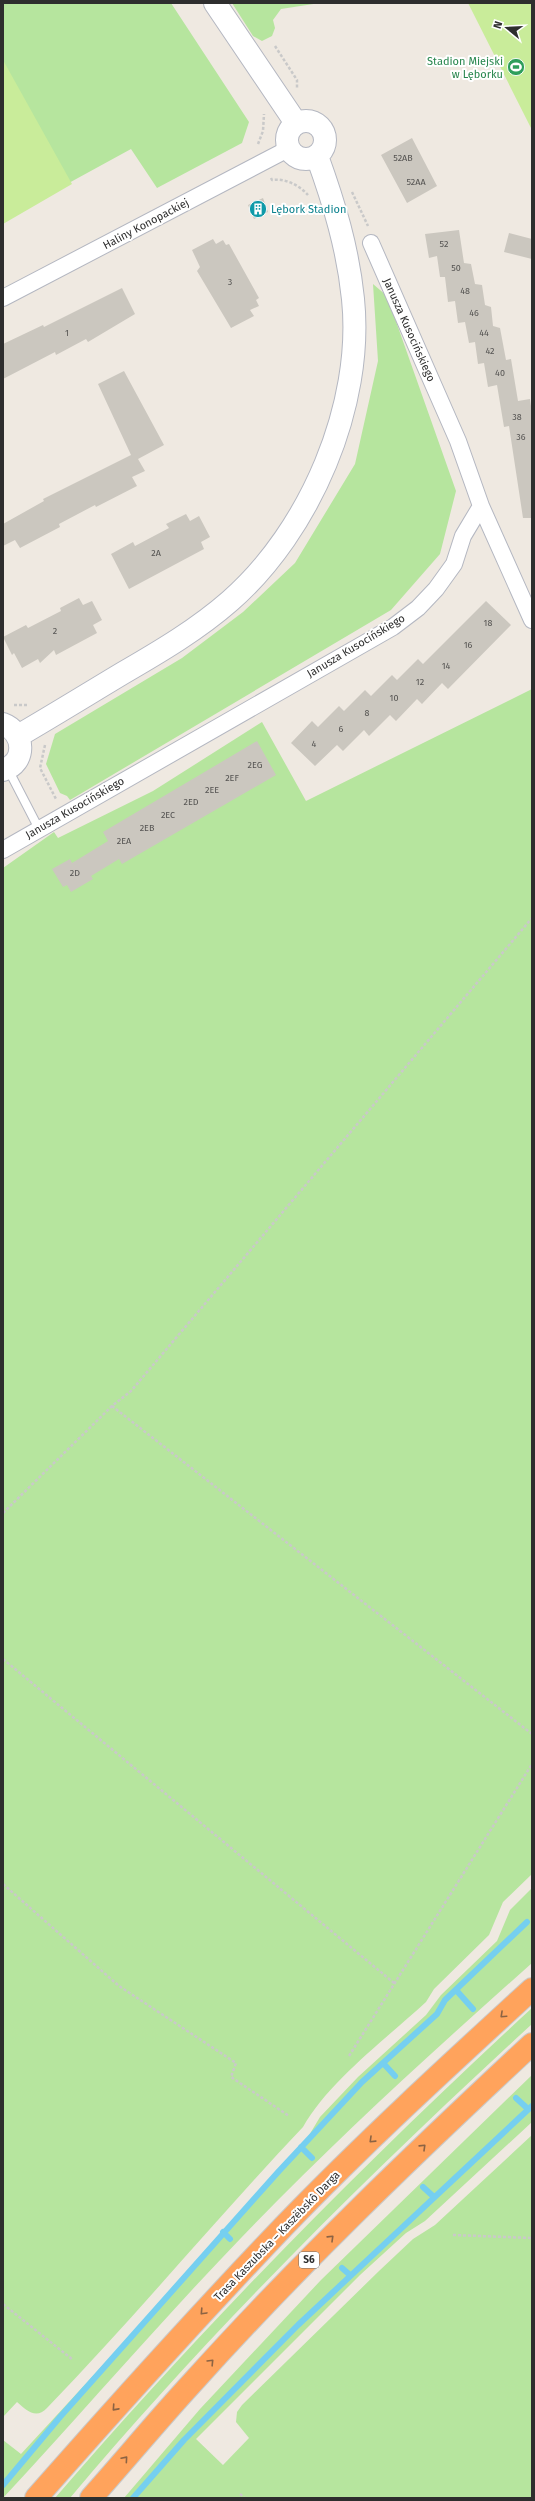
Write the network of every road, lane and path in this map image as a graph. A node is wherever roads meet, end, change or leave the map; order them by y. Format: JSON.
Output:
{"nodes":[{"id":1,"x":215,"y":3,"type":"edge"},
{"id":2,"x":262,"y":111,"type":"dead end"},
{"id":3,"x":296,"y":123,"type":"junction"},
{"id":4,"x":288,"y":149,"type":"junction"},
{"id":5,"x":316,"y":156,"type":"junction"},
{"id":6,"x":264,"y":162,"type":"junction"},
{"id":7,"x":350,"y":190,"type":"dead end"},
{"id":8,"x":310,"y":198,"type":"dead end"},
{"id":9,"x":371,"y":243,"type":"joint"},
{"id":10,"x":3,"y":298,"type":"edge"},
{"id":11,"x":481,"y":506,"type":"junction"},
{"id":12,"x":532,"y":620,"type":"edge"},
{"id":13,"x":34,"y":702,"type":"dead end"},
{"id":14,"x":29,"y":705,"type":"junction"},
{"id":15,"x":11,"y":721,"type":"edge"},
{"id":16,"x":40,"y":723,"type":"junction"},
{"id":17,"x":5,"y":769,"type":"edge"},
{"id":18,"x":69,"y":812,"type":"junction"},
{"id":19,"x":39,"y":829,"type":"junction"},
{"id":20,"x":3,"y":850,"type":"edge"},
{"id":21,"x":532,"y":918,"type":"edge"},
{"id":22,"x":112,"y":1406,"type":"junction"},
{"id":23,"x":3,"y":1513,"type":"edge"},
{"id":24,"x":3,"y":1659,"type":"edge"},
{"id":25,"x":532,"y":1734,"type":"edge"},
{"id":26,"x":532,"y":1764,"type":"edge"},
{"id":27,"x":3,"y":1884,"type":"edge"},
{"id":28,"x":394,"y":1983,"type":"junction"},
{"id":29,"x":532,"y":1989,"type":"edge"},
{"id":30,"x":532,"y":2044,"type":"edge"},
{"id":31,"x":349,"y":2056,"type":"dead end"},
{"id":32,"x":289,"y":2116,"type":"dead end"},
{"id":33,"x":453,"y":2235,"type":"dead end"},
{"id":34,"x":532,"y":2238,"type":"edge"},
{"id":35,"x":3,"y":2304,"type":"edge"},
{"id":36,"x":73,"y":2360,"type":"dead end"},
{"id":37,"x":240,"y":2494,"type":"dead end"},
{"id":38,"x":95,"y":2495,"type":"edge"},
{"id":39,"x":36,"y":2498,"type":"edge"},
{"id":40,"x":245,"y":2498,"type":"edge"}],
"edges":[{"from":1,"to":3,"type":"street"},
{"from":2,"to":6,"type":"path"},
{"from":3,"to":4,"type":"street"},
{"from":3,"to":5,"type":"street"},
{"from":4,"to":5,"type":"street"},
{"from":4,"to":6,"type":"street","name":"Haliny Konopackiej"},
{"from":5,"to":16,"type":"street"},
{"from":6,"to":8,"type":"path"},
{"from":6,"to":10,"type":"street","name":"Haliny Konopackiej"},
{"from":7,"to":9,"type":"path"},
{"from":9,"to":11,"type":"street","name":"Janusza Kusocińskiego"},
{"from":11,"to":12,"type":"street"},
{"from":11,"to":18,"type":"street","name":"Janusza Kusocińskiego"},
{"from":13,"to":14,"type":"path"},
{"from":14,"to":15,"type":"path"},
{"from":14,"to":16,"type":"path"},
{"from":15,"to":16,"type":"street"},
{"from":15,"to":17,"type":"street"},
{"from":16,"to":18,"type":"path"},
{"from":17,"to":19,"type":"lane"},
{"from":18,"to":19,"type":"street","name":"Janusza Kusocińskiego"},
{"from":19,"to":20,"type":"street","name":"Janusza Kusocińskiego"},
{"from":21,"to":22,"type":"path"},
{"from":22,"to":23,"type":"path"},
{"from":22,"to":25,"type":"path"},
{"from":24,"to":28,"type":"path"},
{"from":26,"to":28,"type":"path"},
{"from":27,"to":32,"type":"path"},
{"from":28,"to":31,"type":"path"},
{"from":29,"to":39,"type":"highway","name":"Trasa Kaszubska – Kaszëbskô Darga","one_way":true},
{"from":38,"to":30,"type":"highway","number":"S6","one_way":true},
{"from":33,"to":34,"type":"path"},
{"from":35,"to":36,"type":"path"},
{"from":37,"to":40,"type":"path"}]}
